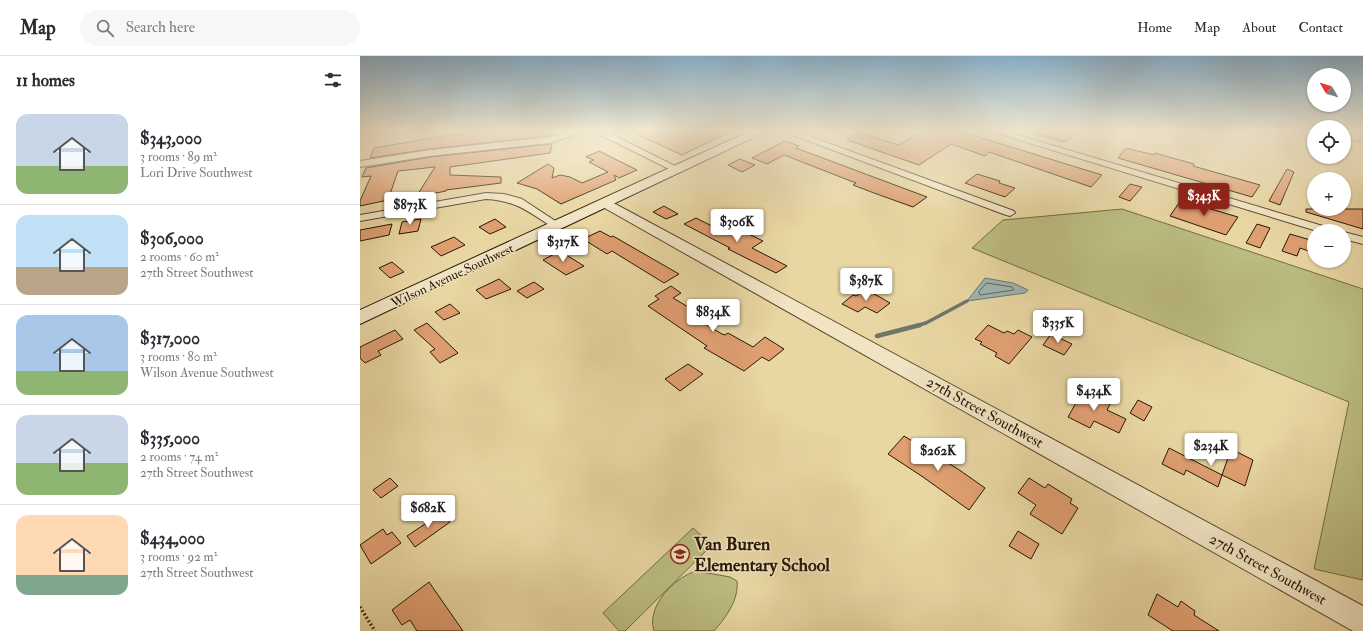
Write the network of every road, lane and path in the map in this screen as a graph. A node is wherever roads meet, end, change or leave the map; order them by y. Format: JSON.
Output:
{"nodes":[{"id":1,"x":399,"y":158,"type":"edge"},
{"id":2,"x":653,"y":158,"type":"edge"},
{"id":3,"x":704,"y":158,"type":"edge"},
{"id":4,"x":858,"y":158,"type":"edge"},
{"id":5,"x":1084,"y":158,"type":"edge"},
{"id":6,"x":360,"y":164,"type":"edge"},
{"id":7,"x":678,"y":170,"type":"junction"},
{"id":8,"x":606,"y":203,"type":"junction"},
{"id":9,"x":1010,"y":214,"type":"dead end"},
{"id":10,"x":360,"y":218,"type":"edge"},
{"id":11,"x":1307,"y":224,"type":"edge"},
{"id":12,"x":558,"y":226,"type":"junction"},
{"id":13,"x":1351,"y":237,"type":"edge"},
{"id":14,"x":1363,"y":241,"type":"edge"},
{"id":15,"x":360,"y":318,"type":"edge"},
{"id":16,"x":360,"y":607,"type":"edge"},
{"id":17,"x":1363,"y":621,"type":"edge"},
{"id":18,"x":375,"y":631,"type":"edge"}],
"edges":[{"from":1,"to":6,"type":"street"},
{"from":2,"to":7,"type":"street"},
{"from":3,"to":7,"type":"main road","name":"Wilson Avenue Southwest"},
{"from":4,"to":9,"type":"street"},
{"from":5,"to":11,"type":"street"},
{"from":7,"to":8,"type":"main road","name":"Wilson Avenue Southwest"},
{"from":8,"to":12,"type":"main road","name":"Wilson Avenue Southwest"},
{"from":8,"to":17,"type":"street","name":"27th Street Southwest"},
{"from":10,"to":12,"type":"street"},
{"from":12,"to":15,"type":"main road","name":"Wilson Avenue Southwest"},
{"from":13,"to":14,"type":"street"},
{"from":16,"to":18,"type":"path"}]}
